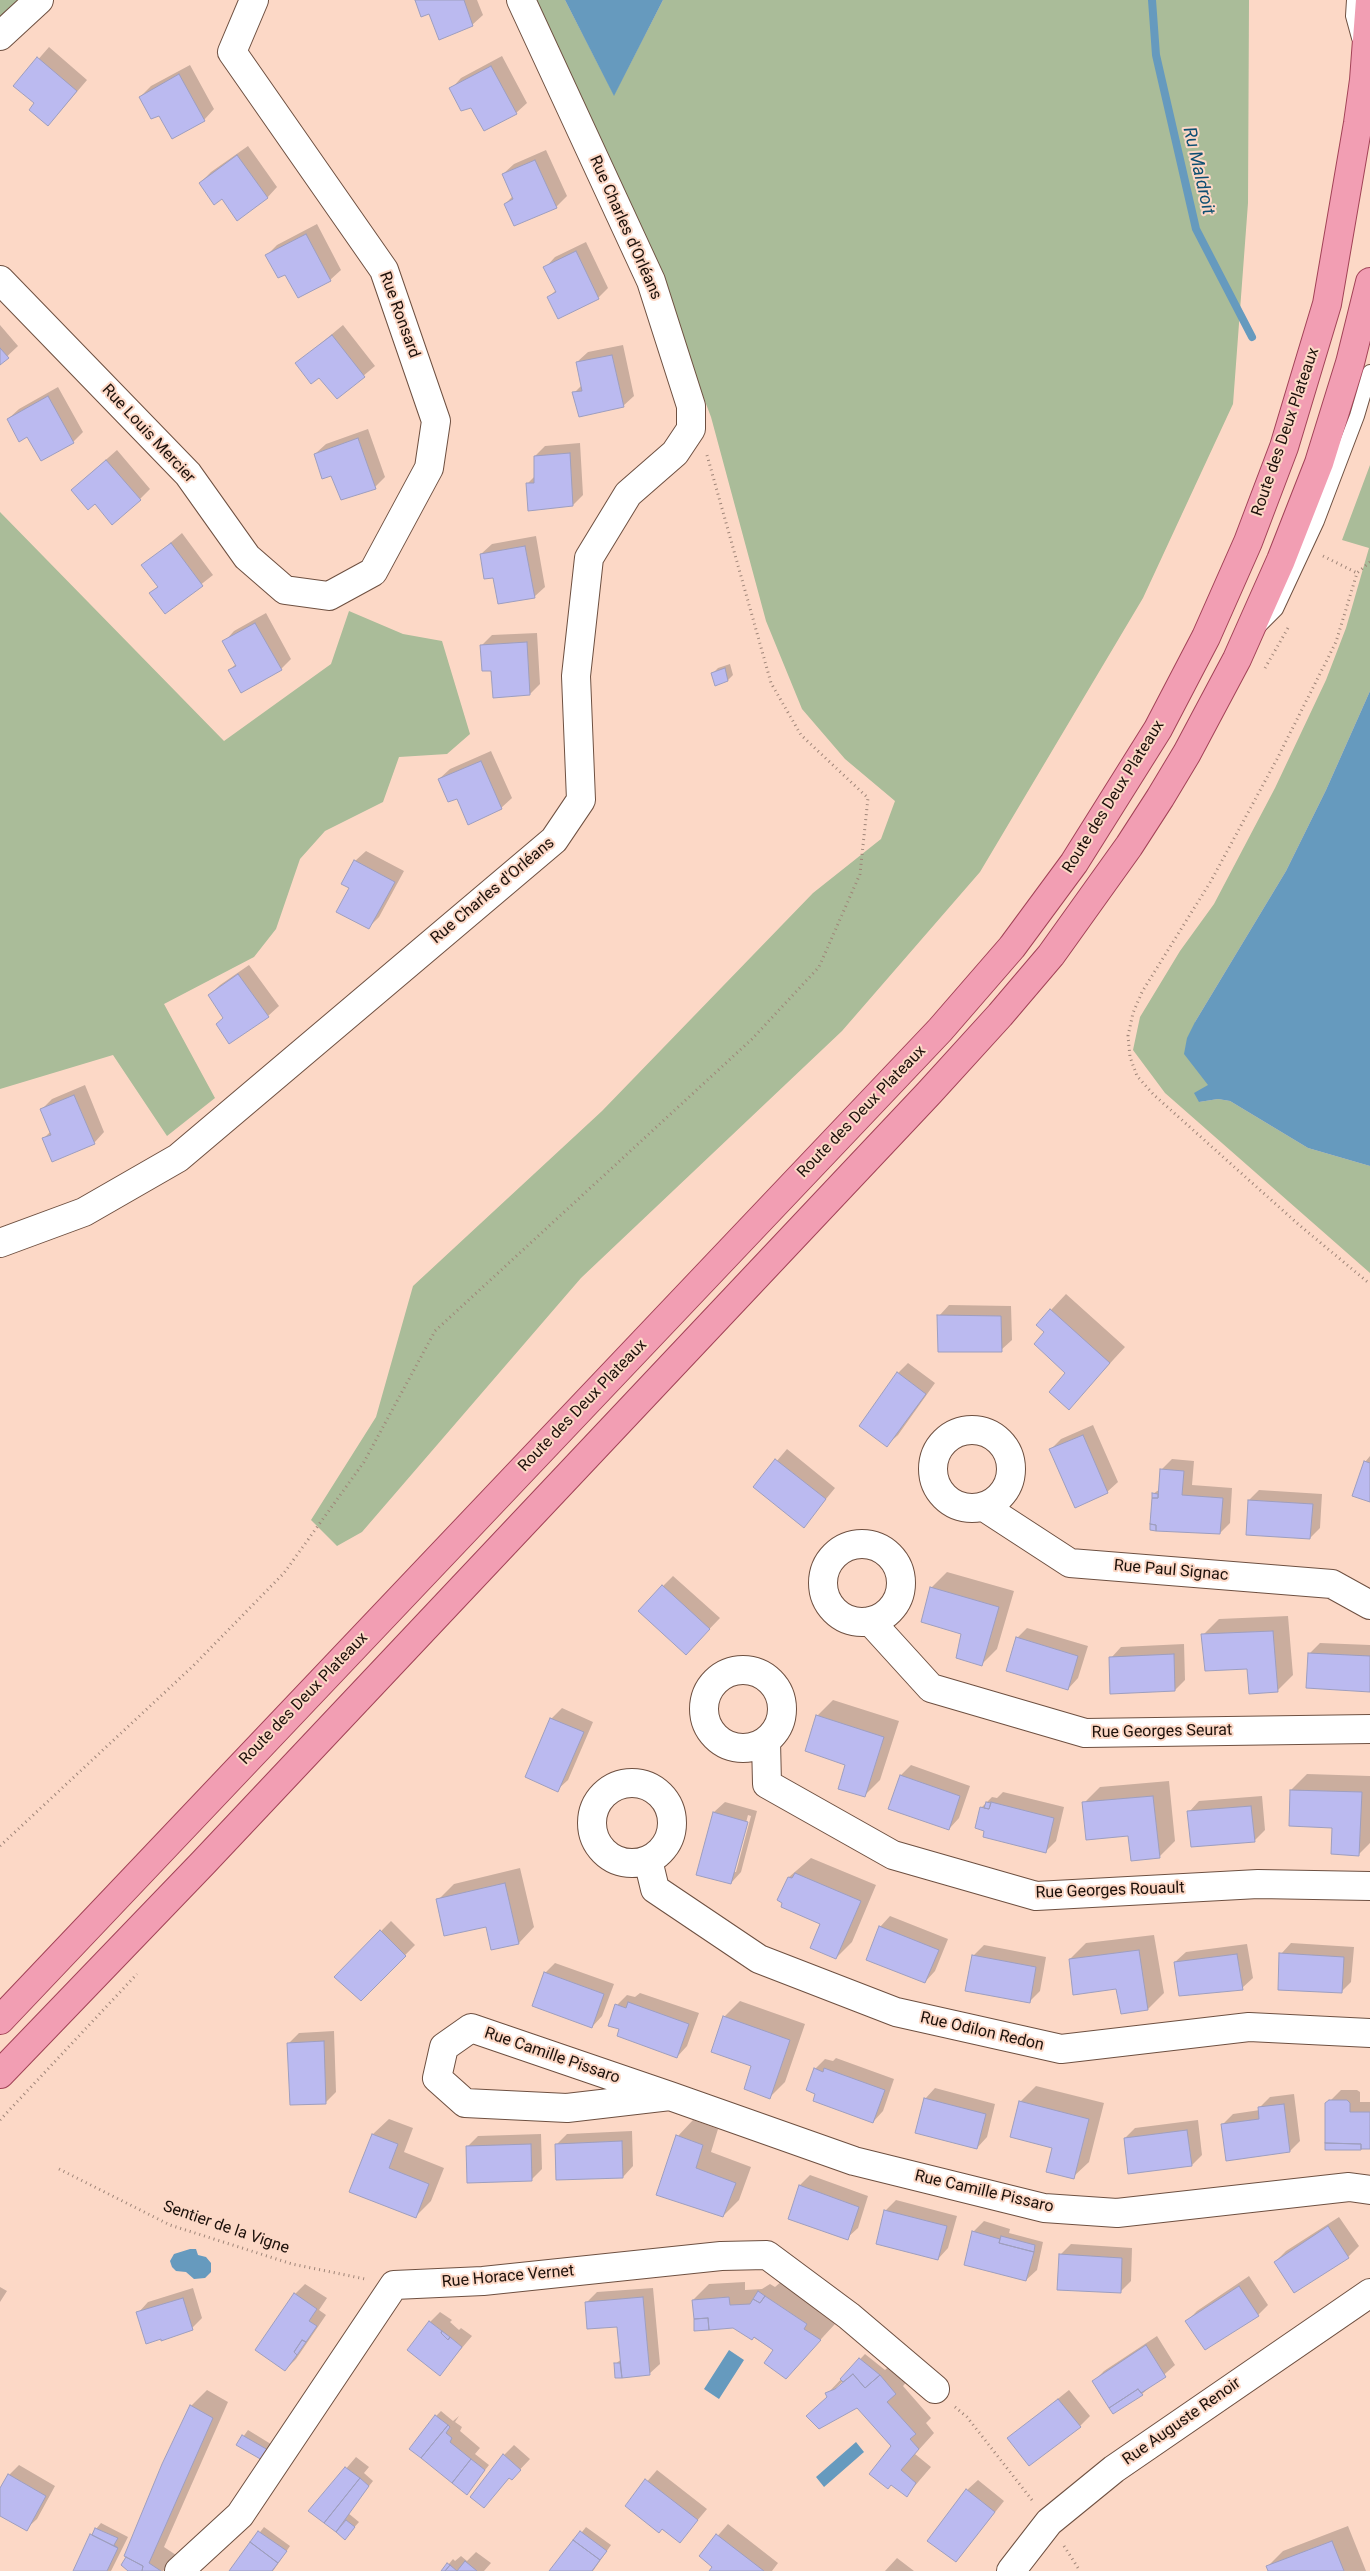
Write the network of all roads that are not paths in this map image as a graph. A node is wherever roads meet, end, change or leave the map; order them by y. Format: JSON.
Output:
{"nodes":[{"id":1,"x":39,"y":0,"type":"edge"},
{"id":2,"x":254,"y":0,"type":"edge"},
{"id":3,"x":521,"y":0,"type":"edge"},
{"id":4,"x":1354,"y":0,"type":"edge"},
{"id":5,"x":1370,"y":0,"type":"edge"},
{"id":6,"x":0,"y":36,"type":"edge"},
{"id":7,"x":1365,"y":65,"type":"junction"},
{"id":8,"x":0,"y":280,"type":"edge"},
{"id":9,"x":1370,"y":282,"type":"edge"},
{"id":10,"x":1370,"y":372,"type":"edge"},
{"id":11,"x":373,"y":572,"type":"joint"},
{"id":12,"x":1245,"y":641,"type":"junction"},
{"id":13,"x":0,"y":1242,"type":"edge"},
{"id":14,"x":984,"y":1507,"type":"dead end"},
{"id":15,"x":1370,"y":1605,"type":"edge"},
{"id":16,"x":870,"y":1621,"type":"dead end"},
{"id":17,"x":1370,"y":1729,"type":"edge"},
{"id":18,"x":766,"y":1741,"type":"dead end"},
{"id":19,"x":648,"y":1860,"type":"dead end"},
{"id":20,"x":1370,"y":1886,"type":"edge"},
{"id":21,"x":0,"y":2020,"type":"edge"},
{"id":22,"x":1370,"y":2034,"type":"edge"},
{"id":23,"x":0,"y":2074,"type":"edge"},
{"id":24,"x":670,"y":2096,"type":"junction"},
{"id":25,"x":1370,"y":2190,"type":"edge"},
{"id":26,"x":1370,"y":2293,"type":"edge"},
{"id":27,"x":935,"y":2389,"type":"road end"},
{"id":28,"x":179,"y":2571,"type":"edge"},
{"id":29,"x":1011,"y":2571,"type":"edge"}],
"edges":[{"from":1,"to":6,"type":"street"},
{"from":2,"to":11,"type":"street","name":"Rue Ronsard"},
{"from":3,"to":13,"type":"street","name":"Rue Charles d'Orléans"},
{"from":4,"to":7,"type":"lane"},
{"from":5,"to":7,"type":"main road","name":"Route des Deux Plateaux"},
{"from":7,"to":21,"type":"main road","name":"Route des Deux Plateaux"},
{"from":8,"to":11,"type":"street","name":"Rue Louis Mercier"},
{"from":9,"to":12,"type":"main road"},
{"from":10,"to":12,"type":"lane"},
{"from":12,"to":23,"type":"main road"},
{"from":14,"to":15,"type":"street","name":"Rue Paul Signac"},
{"from":16,"to":17,"type":"street","name":"Rue Georges Seurat"},
{"from":18,"to":20,"type":"street","name":"Rue Georges Rouault"},
{"from":19,"to":22,"type":"street","name":"Rue Odilon Redon"},
{"from":24,"to":24,"type":"street","name":"Rue Camille Pissaro"},
{"from":24,"to":25,"type":"street","name":"Rue Camille Pissaro"},
{"from":26,"to":29,"type":"street","name":"Rue Auguste Renoir"},
{"from":27,"to":28,"type":"street","name":"Rue Horace Vernet"}]}
